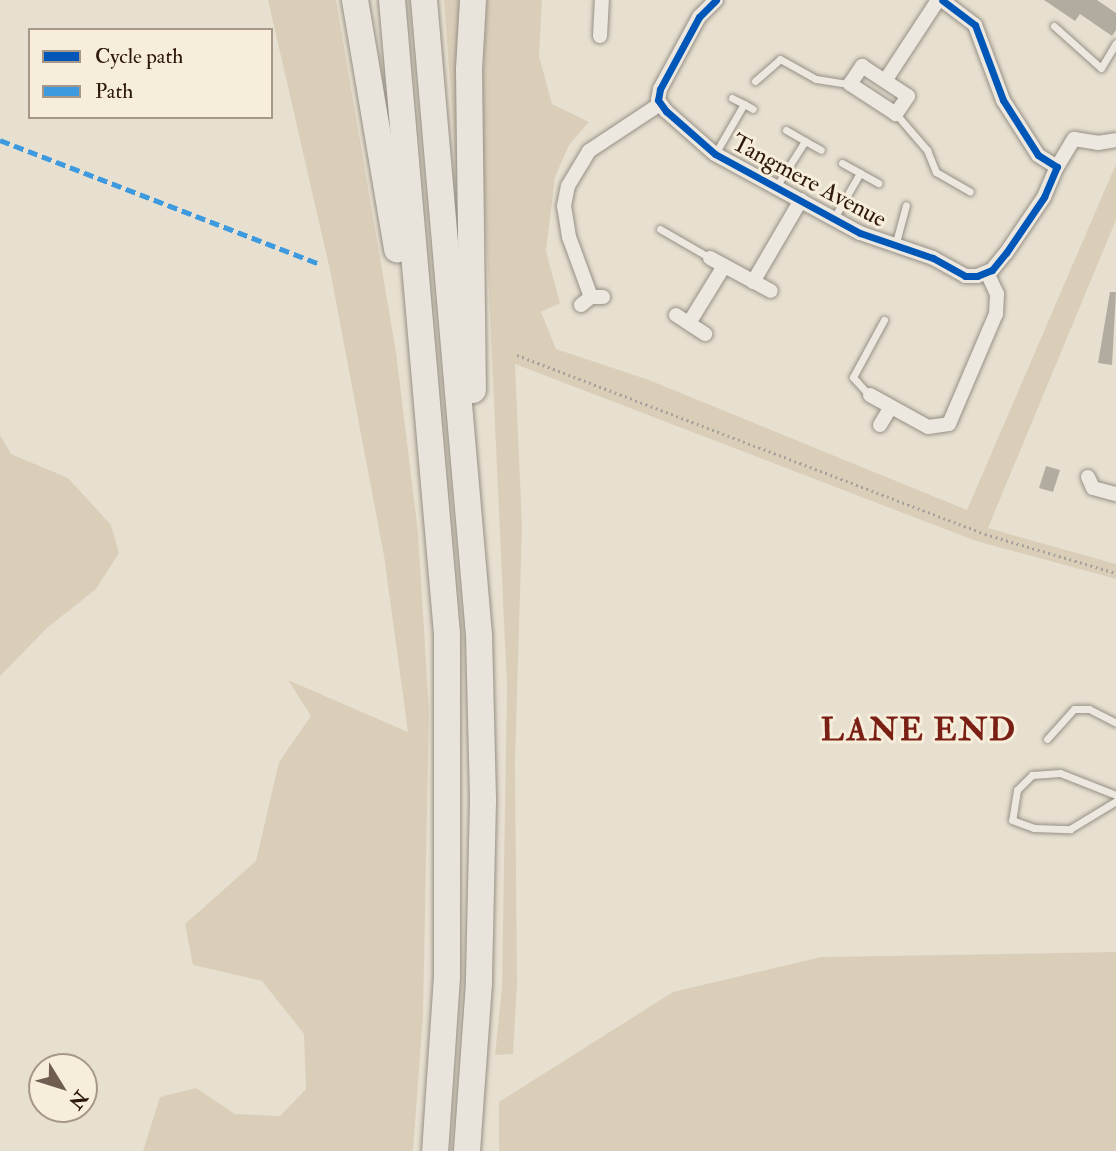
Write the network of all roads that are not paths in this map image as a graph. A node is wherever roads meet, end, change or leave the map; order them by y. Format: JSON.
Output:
{"nodes":[{"id":1,"x":355,"y":0,"type":"edge"},
{"id":2,"x":392,"y":0,"type":"edge"},
{"id":3,"x":424,"y":0,"type":"edge"},
{"id":4,"x":473,"y":0,"type":"edge"},
{"id":5,"x":603,"y":0,"type":"edge"},
{"id":6,"x":716,"y":0,"type":"edge"},
{"id":7,"x":940,"y":0,"type":"edge"},
{"id":8,"x":1054,"y":26,"type":"dead end"},
{"id":9,"x":600,"y":36,"type":"dead end"},
{"id":10,"x":1116,"y":43,"type":"edge"},
{"id":11,"x":885,"y":80,"type":"junction"},
{"id":12,"x":755,"y":81,"type":"dead end"},
{"id":13,"x":850,"y":85,"type":"junction"},
{"id":14,"x":733,"y":98,"type":"dead end"},
{"id":15,"x":660,"y":104,"type":"junction"},
{"id":16,"x":744,"y":104,"type":"junction"},
{"id":17,"x":754,"y":109,"type":"dead end"},
{"id":18,"x":896,"y":114,"type":"junction"},
{"id":19,"x":786,"y":130,"type":"dead end"},
{"id":20,"x":1116,"y":140,"type":"edge"},
{"id":21,"x":805,"y":141,"type":"junction"},
{"id":22,"x":821,"y":150,"type":"dead end"},
{"id":23,"x":715,"y":154,"type":"junction"},
{"id":24,"x":842,"y":163,"type":"dead end"},
{"id":25,"x":1057,"y":167,"type":"junction"},
{"id":26,"x":860,"y":173,"type":"junction"},
{"id":27,"x":878,"y":183,"type":"dead end"},
{"id":28,"x":776,"y":187,"type":"junction"},
{"id":29,"x":970,"y":192,"type":"dead end"},
{"id":30,"x":801,"y":200,"type":"junction"},
{"id":31,"x":906,"y":205,"type":"dead end"},
{"id":32,"x":834,"y":218,"type":"junction"},
{"id":33,"x":660,"y":229,"type":"dead end"},
{"id":34,"x":895,"y":246,"type":"junction"},
{"id":35,"x":710,"y":258,"type":"joint"},
{"id":36,"x":724,"y":266,"type":"junction"},
{"id":37,"x":987,"y":273,"type":"junction"},
{"id":38,"x":753,"y":282,"type":"junction"},
{"id":39,"x":771,"y":291,"type":"dead end"},
{"id":40,"x":592,"y":299,"type":"dead end"},
{"id":41,"x":884,"y":320,"type":"dead end"},
{"id":42,"x":705,"y":334,"type":"dead end"},
{"id":43,"x":870,"y":395,"type":"joint"},
{"id":44,"x":891,"y":407,"type":"junction"},
{"id":45,"x":880,"y":425,"type":"dead end"},
{"id":46,"x":435,"y":475,"type":"junction"},
{"id":47,"x":1088,"y":477,"type":"dead end"},
{"id":48,"x":1116,"y":494,"type":"edge"},
{"id":49,"x":476,"y":563,"type":"junction"},
{"id":50,"x":1116,"y":723,"type":"edge"},
{"id":51,"x":1047,"y":739,"type":"dead end"},
{"id":52,"x":1116,"y":794,"type":"edge"},
{"id":53,"x":1116,"y":801,"type":"edge"},
{"id":54,"x":435,"y":1151,"type":"edge"},
{"id":55,"x":467,"y":1151,"type":"edge"}],
"edges":[{"from":1,"to":46,"type":"highway"},
{"from":2,"to":46,"type":"highway"},
{"from":3,"to":49,"type":"highway"},
{"from":4,"to":49,"type":"highway"},
{"from":5,"to":9,"type":"street"},
{"from":6,"to":15,"type":"street"},
{"from":7,"to":11,"type":"street"},
{"from":7,"to":25,"type":"street"},
{"from":8,"to":10,"type":"lane"},
{"from":11,"to":13,"type":"street"},
{"from":11,"to":18,"type":"street"},
{"from":12,"to":13,"type":"lane"},
{"from":13,"to":18,"type":"street"},
{"from":14,"to":16,"type":"lane"},
{"from":15,"to":23,"type":"street","name":"Tangmere Avenue"},
{"from":15,"to":40,"type":"street"},
{"from":16,"to":17,"type":"lane"},
{"from":16,"to":23,"type":"lane"},
{"from":18,"to":29,"type":"lane"},
{"from":19,"to":21,"type":"lane"},
{"from":20,"to":25,"type":"street"},
{"from":21,"to":22,"type":"lane"},
{"from":21,"to":28,"type":"lane"},
{"from":23,"to":28,"type":"street","name":"Tangmere Avenue"},
{"from":24,"to":26,"type":"lane"},
{"from":25,"to":37,"type":"street"},
{"from":26,"to":27,"type":"lane"},
{"from":26,"to":32,"type":"lane"},
{"from":28,"to":30,"type":"street","name":"Tangmere Avenue"},
{"from":30,"to":32,"type":"street","name":"Tangmere Avenue"},
{"from":30,"to":38,"type":"street"},
{"from":31,"to":34,"type":"lane"},
{"from":32,"to":34,"type":"street","name":"Tangmere Avenue"},
{"from":33,"to":35,"type":"lane"},
{"from":34,"to":37,"type":"street","name":"Tangmere Avenue"},
{"from":35,"to":36,"type":"street"},
{"from":36,"to":38,"type":"street"},
{"from":36,"to":42,"type":"street"},
{"from":37,"to":44,"type":"street"},
{"from":38,"to":39,"type":"street"},
{"from":41,"to":43,"type":"lane"},
{"from":43,"to":44,"type":"street"},
{"from":44,"to":45,"type":"street"},
{"from":46,"to":54,"type":"highway"},
{"from":47,"to":48,"type":"street"},
{"from":49,"to":55,"type":"highway"},
{"from":50,"to":51,"type":"lane"},
{"from":52,"to":53,"type":"lane"}]}
